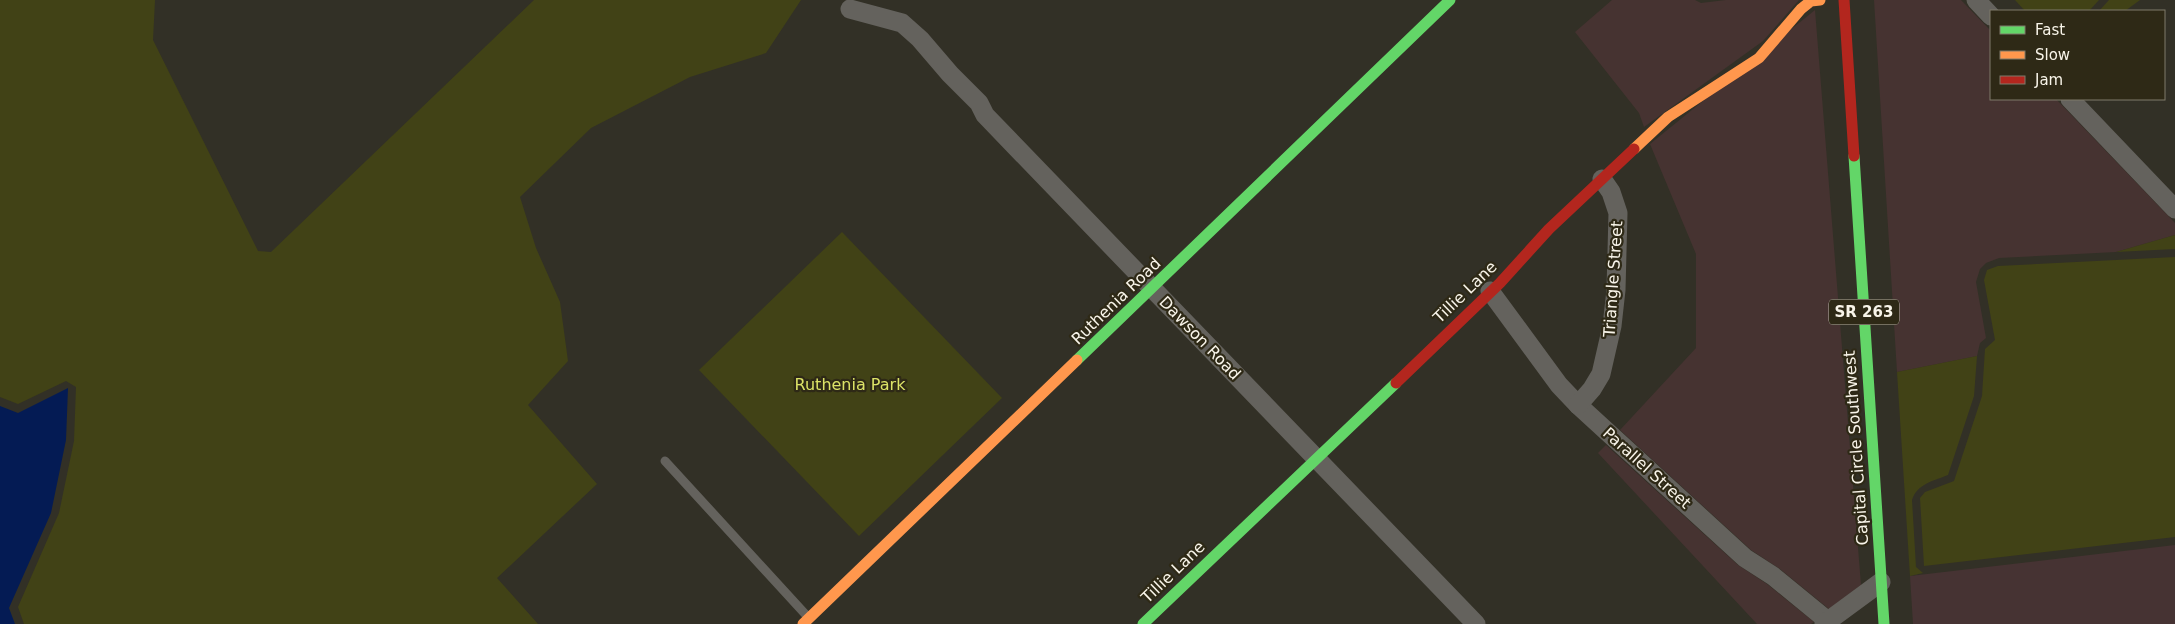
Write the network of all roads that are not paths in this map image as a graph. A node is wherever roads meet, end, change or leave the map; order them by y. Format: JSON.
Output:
{"nodes":[{"id":1,"x":1450,"y":0,"type":"edge"},
{"id":2,"x":1813,"y":0,"type":"edge"},
{"id":3,"x":1844,"y":0,"type":"edge"},
{"id":4,"x":1976,"y":0,"type":"edge"},
{"id":5,"x":850,"y":9,"type":"dead end"},
{"id":6,"x":1990,"y":15,"type":"edge"},
{"id":7,"x":2071,"y":100,"type":"edge"},
{"id":8,"x":1602,"y":179,"type":"junction"},
{"id":9,"x":2175,"y":209,"type":"edge"},
{"id":10,"x":1152,"y":289,"type":"junction"},
{"id":11,"x":1490,"y":292,"type":"junction"},
{"id":12,"x":1578,"y":405,"type":"junction"},
{"id":13,"x":1316,"y":458,"type":"junction"},
{"id":14,"x":665,"y":461,"type":"dead end"},
{"id":15,"x":1881,"y":582,"type":"junction"},
{"id":16,"x":806,"y":621,"type":"edge"},
{"id":17,"x":1826,"y":622,"type":"edge"},
{"id":18,"x":1146,"y":623,"type":"edge"},
{"id":19,"x":1476,"y":624,"type":"edge"},
{"id":20,"x":1884,"y":624,"type":"edge"}],
"edges":[{"from":1,"to":10,"type":"street","name":"Ruthenia Road"},
{"from":2,"to":8,"type":"street","name":"Tillie Lane"},
{"from":3,"to":15,"type":"street","name":"Capital Circle Southwest","number":"SR 263"},
{"from":4,"to":6,"type":"street"},
{"from":5,"to":10,"type":"street","name":"Dawson Road"},
{"from":7,"to":9,"type":"street"},
{"from":8,"to":11,"type":"street","name":"Tillie Lane"},
{"from":8,"to":12,"type":"street","name":"Triangle Street"},
{"from":10,"to":13,"type":"street","name":"Dawson Road"},
{"from":10,"to":16,"type":"street","name":"Ruthenia Road"},
{"from":11,"to":12,"type":"street","name":"Parallel Street"},
{"from":11,"to":13,"type":"street","name":"Tillie Lane"},
{"from":12,"to":17,"type":"street","name":"Parallel Street"},
{"from":13,"to":18,"type":"street","name":"Tillie Lane"},
{"from":13,"to":19,"type":"street","name":"Dawson Road"},
{"from":14,"to":16,"type":"lane"},
{"from":15,"to":17,"type":"street"},
{"from":15,"to":20,"type":"street","name":"Capital Circle Southwest","number":"SR 263"}]}
